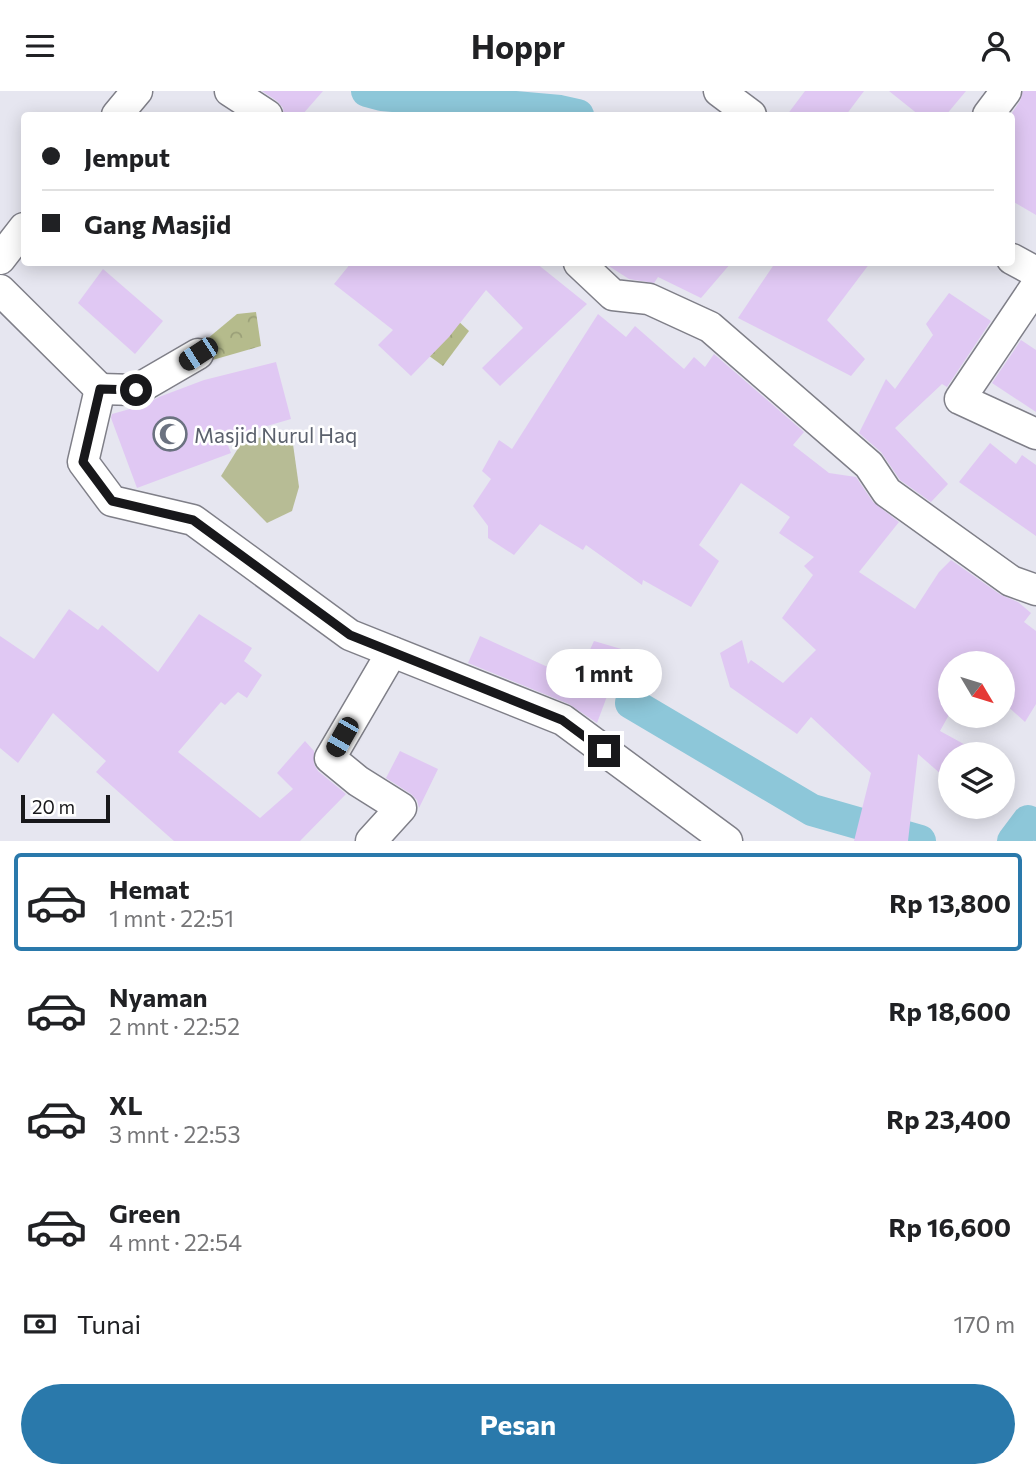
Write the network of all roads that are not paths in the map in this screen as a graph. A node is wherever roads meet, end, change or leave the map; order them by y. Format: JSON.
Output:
{"nodes":[{"id":1,"x":137,"y":91,"type":"edge"},
{"id":2,"x":230,"y":91,"type":"edge"},
{"id":3,"x":719,"y":91,"type":"edge"},
{"id":4,"x":1006,"y":91,"type":"edge"},
{"id":5,"x":120,"y":112,"type":"edge"},
{"id":6,"x":262,"y":112,"type":"edge"},
{"id":7,"x":747,"y":112,"type":"edge"},
{"id":8,"x":990,"y":112,"type":"edge"},
{"id":9,"x":21,"y":232,"type":"edge"},
{"id":10,"x":0,"y":259,"type":"edge"},
{"id":11,"x":582,"y":266,"type":"edge"},
{"id":12,"x":1027,"y":271,"type":"edge"},
{"id":13,"x":0,"y":290,"type":"edge"},
{"id":14,"x":198,"y":354,"type":"dead end"},
{"id":15,"x":100,"y":389,"type":"junction"},
{"id":16,"x":1036,"y":434,"type":"edge"},
{"id":17,"x":1036,"y":590,"type":"edge"},
{"id":18,"x":392,"y":652,"type":"junction"},
{"id":19,"x":371,"y":841,"type":"edge"},
{"id":20,"x":727,"y":841,"type":"edge"}],
"edges":[{"from":1,"to":5,"type":"street"},
{"from":2,"to":6,"type":"street"},
{"from":3,"to":7,"type":"street"},
{"from":4,"to":8,"type":"street"},
{"from":9,"to":10,"type":"street"},
{"from":11,"to":17,"type":"street"},
{"from":12,"to":16,"type":"street"},
{"from":13,"to":15,"type":"street"},
{"from":14,"to":15,"type":"street"},
{"from":15,"to":18,"type":"street"},
{"from":18,"to":19,"type":"street"},
{"from":18,"to":20,"type":"street"}]}
